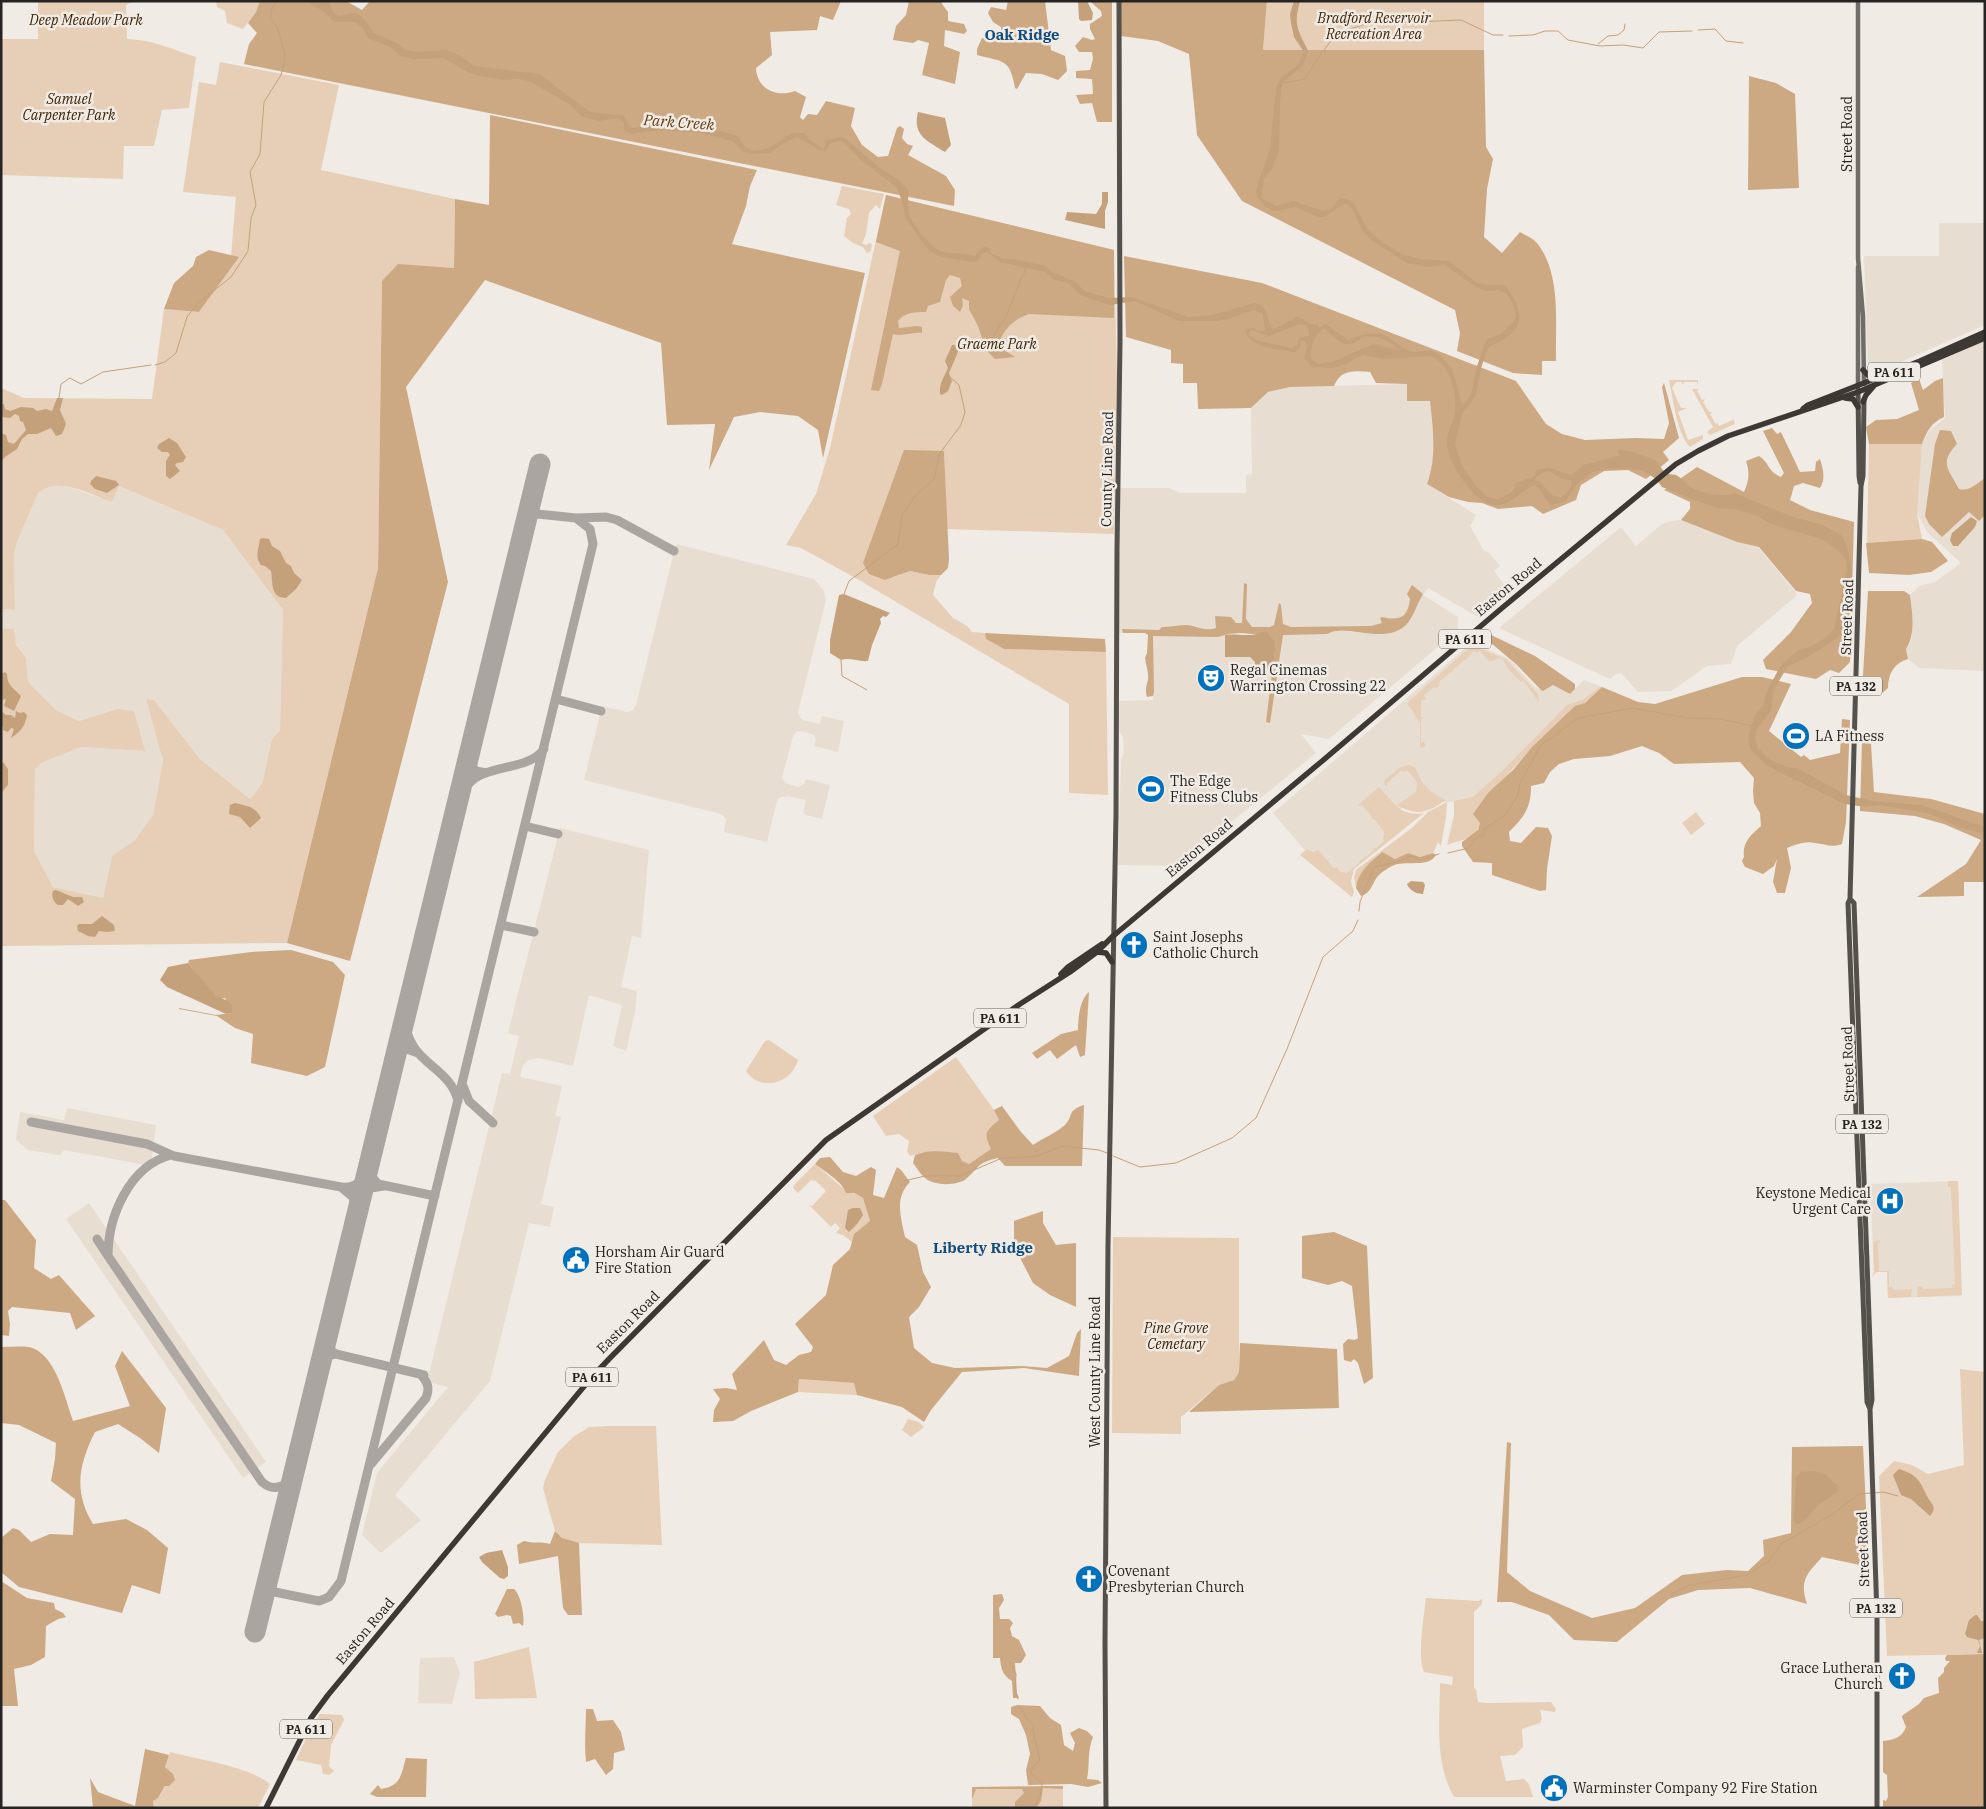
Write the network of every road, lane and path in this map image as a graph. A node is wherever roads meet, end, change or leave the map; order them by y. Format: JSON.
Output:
{"nodes":[{"id":1,"x":1119,"y":1,"type":"edge"},
{"id":2,"x":1858,"y":1,"type":"edge"},
{"id":3,"x":1859,"y":266,"type":"junction"},
{"id":4,"x":1985,"y":332,"type":"edge"},
{"id":5,"x":1985,"y":338,"type":"edge"},
{"id":6,"x":1863,"y":370,"type":"junction"},
{"id":7,"x":1881,"y":377,"type":"junction"},
{"id":8,"x":1874,"y":386,"type":"junction"},
{"id":9,"x":1861,"y":388,"type":"junction"},
{"id":10,"x":1843,"y":398,"type":"junction"},
{"id":11,"x":1863,"y":402,"type":"junction"},
{"id":12,"x":1858,"y":407,"type":"junction"},
{"id":13,"x":1803,"y":409,"type":"junction"},
{"id":14,"x":1861,"y":486,"type":"junction"},
{"id":15,"x":1113,"y":936,"type":"junction"},
{"id":16,"x":1097,"y":952,"type":"junction"},
{"id":17,"x":1112,"y":962,"type":"junction"},
{"id":18,"x":1055,"y":981,"type":"junction"},
{"id":19,"x":266,"y":1808,"type":"edge"},
{"id":20,"x":1106,"y":1808,"type":"edge"},
{"id":21,"x":1877,"y":1808,"type":"edge"}],
"edges":[{"from":1,"to":15,"type":"main road","name":"County Line Road"},
{"from":2,"to":3,"type":"main road","name":"Street Road"},
{"from":3,"to":6,"type":"main road","name":"Street Road"},
{"from":3,"to":9,"type":"main road","name":"Street Road"},
{"from":4,"to":7,"type":"highway","name":"Easton Road","number":"PA 611"},
{"from":5,"to":8,"type":"highway","name":"Easton Road","number":"PA 611"},
{"from":6,"to":7,"type":"highway"},
{"from":6,"to":9,"type":"main road","name":"Street Road"},
{"from":7,"to":9,"type":"highway","name":"Easton Road","number":"PA 611"},
{"from":8,"to":9,"type":"highway","name":"Easton Road","number":"PA 611"},
{"from":8,"to":11,"type":"highway"},
{"from":9,"to":10,"type":"highway","name":"Easton Road","number":"PA 611"},
{"from":9,"to":11,"type":"main road","name":"Street Road","number":"PA 132"},
{"from":9,"to":12,"type":"main road","name":"Street Road","number":"PA 132"},
{"from":9,"to":13,"type":"highway","name":"Easton Road","number":"PA 611"},
{"from":10,"to":12,"type":"highway"},
{"from":10,"to":13,"type":"highway","name":"Easton Road","number":"PA 611"},
{"from":11,"to":14,"type":"main road","name":"Street Road","number":"PA 132"},
{"from":12,"to":14,"type":"main road","name":"Street Road","number":"PA 132"},
{"from":13,"to":15,"type":"highway","name":"Easton Road","number":"PA 611"},
{"from":14,"to":21,"type":"main road","name":"Street Road","number":"PA 132"},
{"from":15,"to":16,"type":"highway","name":"Easton Road","number":"PA 611"},
{"from":15,"to":17,"type":"main road","name":"West County Line Road"},
{"from":15,"to":18,"type":"highway","name":"Easton Road","number":"PA 611"},
{"from":16,"to":17,"type":"highway"},
{"from":16,"to":18,"type":"highway","name":"Easton Road","number":"PA 611"},
{"from":17,"to":20,"type":"main road","name":"West County Line Road"},
{"from":18,"to":19,"type":"highway","name":"Easton Road","number":"PA 611"}]}
